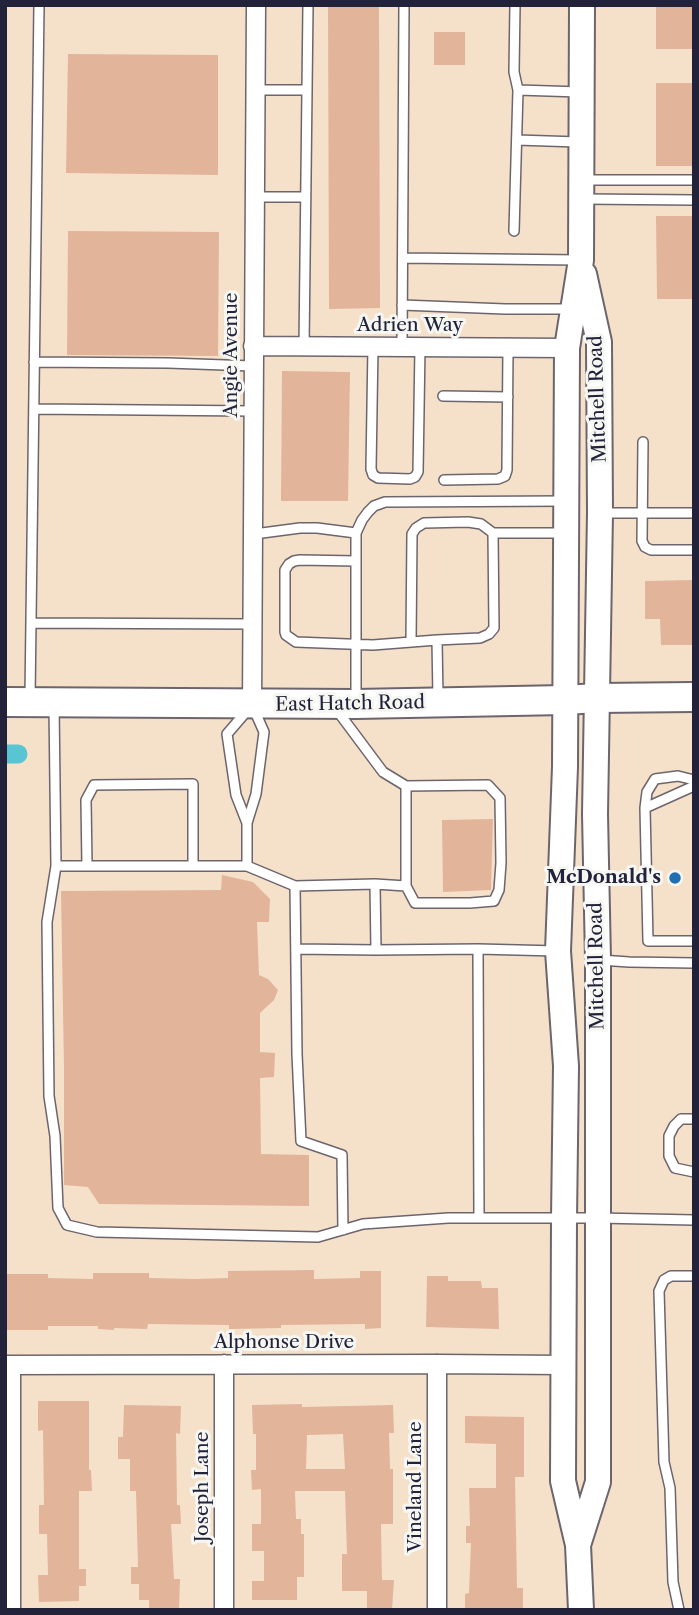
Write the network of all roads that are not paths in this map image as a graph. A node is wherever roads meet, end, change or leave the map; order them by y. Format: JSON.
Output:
{"nodes":[{"id":1,"x":39,"y":5,"type":"edge"},
{"id":2,"x":256,"y":5,"type":"edge"},
{"id":3,"x":308,"y":5,"type":"edge"},
{"id":4,"x":404,"y":5,"type":"edge"},
{"id":5,"x":515,"y":5,"type":"edge"},
{"id":6,"x":582,"y":5,"type":"edge"},
{"id":7,"x":255,"y":90,"type":"junction"},
{"id":8,"x":307,"y":90,"type":"junction"},
{"id":9,"x":519,"y":90,"type":"junction"},
{"id":10,"x":582,"y":92,"type":"junction"},
{"id":11,"x":517,"y":140,"type":"junction"},
{"id":12,"x":582,"y":142,"type":"junction"},
{"id":13,"x":694,"y":180,"type":"edge"},
{"id":14,"x":582,"y":190,"type":"junction"},
{"id":15,"x":254,"y":197,"type":"junction"},
{"id":16,"x":305,"y":197,"type":"junction"},
{"id":17,"x":694,"y":200,"type":"edge"},
{"id":18,"x":514,"y":231,"type":"dead end"},
{"id":19,"x":402,"y":258,"type":"junction"},
{"id":20,"x":581,"y":260,"type":"junction"},
{"id":21,"x":402,"y":305,"type":"junction"},
{"id":22,"x":574,"y":309,"type":"junction"},
{"id":23,"x":253,"y":346,"type":"junction"},
{"id":24,"x":304,"y":346,"type":"junction"},
{"id":25,"x":373,"y":346,"type":"junction"},
{"id":26,"x":411,"y":347,"type":"junction"},
{"id":27,"x":508,"y":348,"type":"junction"},
{"id":28,"x":567,"y":348,"type":"junction"},
{"id":29,"x":34,"y":362,"type":"junction"},
{"id":30,"x":253,"y":366,"type":"junction"},
{"id":31,"x":443,"y":396,"type":"dead end"},
{"id":32,"x":508,"y":397,"type":"junction"},
{"id":33,"x":34,"y":409,"type":"junction"},
{"id":34,"x":253,"y":411,"type":"junction"},
{"id":35,"x":643,"y":442,"type":"dead end"},
{"id":36,"x":444,"y":480,"type":"dead end"},
{"id":37,"x":565,"y":501,"type":"junction"},
{"id":38,"x":600,"y":513,"type":"junction"},
{"id":39,"x":642,"y":513,"type":"junction"},
{"id":40,"x":694,"y":513,"type":"edge"},
{"id":41,"x":252,"y":532,"type":"junction"},
{"id":42,"x":356,"y":533,"type":"junction"},
{"id":43,"x":493,"y":533,"type":"junction"},
{"id":44,"x":565,"y":533,"type":"junction"},
{"id":45,"x":694,"y":550,"type":"edge"},
{"id":46,"x":355,"y":561,"type":"junction"},
{"id":47,"x":31,"y":623,"type":"junction"},
{"id":48,"x":252,"y":624,"type":"junction"},
{"id":49,"x":436,"y":640,"type":"junction"},
{"id":50,"x":411,"y":642,"type":"junction"},
{"id":51,"x":355,"y":645,"type":"junction"},
{"id":52,"x":694,"y":697,"type":"edge"},
{"id":53,"x":597,"y":698,"type":"junction"},
{"id":54,"x":565,"y":700,"type":"junction"},
{"id":55,"x":30,"y":703,"type":"edge"},
{"id":56,"x":438,"y":703,"type":"junction"},
{"id":57,"x":344,"y":704,"type":"junction"},
{"id":58,"x":252,"y":705,"type":"junction"},
{"id":59,"x":694,"y":783,"type":"edge"},
{"id":60,"x":406,"y":786,"type":"junction"},
{"id":61,"x":645,"y":808,"type":"junction"},
{"id":62,"x":247,"y":823,"type":"junction"},
{"id":63,"x":56,"y":866,"type":"junction"},
{"id":64,"x":87,"y":866,"type":"junction"},
{"id":65,"x":193,"y":866,"type":"junction"},
{"id":66,"x":247,"y":866,"type":"junction"},
{"id":67,"x":375,"y":884,"type":"junction"},
{"id":68,"x":295,"y":886,"type":"junction"},
{"id":69,"x":406,"y":886,"type":"junction"},
{"id":70,"x":694,"y":941,"type":"edge"},
{"id":71,"x":296,"y":949,"type":"junction"},
{"id":72,"x":478,"y":949,"type":"junction"},
{"id":73,"x":376,"y":950,"type":"junction"},
{"id":74,"x":558,"y":951,"type":"junction"},
{"id":75,"x":598,"y":960,"type":"junction"},
{"id":76,"x":694,"y":963,"type":"edge"},
{"id":77,"x":694,"y":1119,"type":"edge"},
{"id":78,"x":694,"y":1172,"type":"edge"},
{"id":79,"x":479,"y":1218,"type":"junction"},
{"id":80,"x":598,"y":1218,"type":"junction"},
{"id":81,"x":564,"y":1219,"type":"junction"},
{"id":82,"x":694,"y":1220,"type":"edge"},
{"id":83,"x":344,"y":1230,"type":"junction"},
{"id":84,"x":694,"y":1276,"type":"edge"},
{"id":85,"x":224,"y":1364,"type":"junction"},
{"id":86,"x":436,"y":1364,"type":"junction"},
{"id":87,"x":8,"y":1365,"type":"edge"},
{"id":88,"x":564,"y":1365,"type":"junction"},
{"id":89,"x":578,"y":1545,"type":"junction"},
{"id":90,"x":11,"y":1610,"type":"edge"},
{"id":91,"x":224,"y":1610,"type":"edge"},
{"id":92,"x":437,"y":1610,"type":"edge"},
{"id":93,"x":581,"y":1610,"type":"edge"},
{"id":94,"x":679,"y":1610,"type":"edge"}],
"edges":[{"from":1,"to":29,"type":"lane"},
{"from":2,"to":7,"type":"street","name":"Angie Avenue"},
{"from":3,"to":8,"type":"lane"},
{"from":4,"to":19,"type":"lane"},
{"from":5,"to":9,"type":"lane"},
{"from":6,"to":10,"type":"main road","name":"Mitchell Road"},
{"from":7,"to":8,"type":"lane"},
{"from":7,"to":15,"type":"street","name":"Angie Avenue"},
{"from":8,"to":16,"type":"lane"},
{"from":9,"to":10,"type":"lane"},
{"from":9,"to":11,"type":"lane"},
{"from":10,"to":12,"type":"main road","name":"Mitchell Road"},
{"from":11,"to":12,"type":"lane"},
{"from":11,"to":18,"type":"lane"},
{"from":12,"to":14,"type":"main road","name":"Mitchell Road"},
{"from":13,"to":14,"type":"lane"},
{"from":14,"to":17,"type":"lane"},
{"from":14,"to":20,"type":"main road","name":"Mitchell Road"},
{"from":15,"to":16,"type":"lane"},
{"from":15,"to":23,"type":"street","name":"Angie Avenue"},
{"from":16,"to":24,"type":"lane"},
{"from":19,"to":20,"type":"lane"},
{"from":19,"to":21,"type":"lane"},
{"from":20,"to":22,"type":"main road","name":"Mitchell Road"},
{"from":20,"to":38,"type":"main road","name":"Mitchell Road"},
{"from":21,"to":22,"type":"lane"},
{"from":21,"to":26,"type":"lane"},
{"from":22,"to":28,"type":"main road","name":"Mitchell Road"},
{"from":23,"to":24,"type":"street","name":"Adrien Way"},
{"from":23,"to":30,"type":"street","name":"Angie Avenue"},
{"from":24,"to":25,"type":"street","name":"Adrien Way"},
{"from":25,"to":26,"type":"street","name":"Adrien Way"},
{"from":25,"to":26,"type":"lane"},
{"from":26,"to":27,"type":"street","name":"Adrien Way"},
{"from":27,"to":28,"type":"street","name":"Adrien Way"},
{"from":27,"to":32,"type":"lane"},
{"from":28,"to":37,"type":"main road","name":"Mitchell Road"},
{"from":29,"to":30,"type":"lane"},
{"from":29,"to":33,"type":"lane"},
{"from":30,"to":34,"type":"street","name":"Angie Avenue"},
{"from":31,"to":32,"type":"lane"},
{"from":32,"to":36,"type":"lane"},
{"from":33,"to":34,"type":"lane"},
{"from":33,"to":47,"type":"lane"},
{"from":34,"to":41,"type":"street","name":"Angie Avenue"},
{"from":35,"to":39,"type":"lane"},
{"from":37,"to":42,"type":"lane"},
{"from":37,"to":44,"type":"main road","name":"Mitchell Road"},
{"from":38,"to":39,"type":"lane"},
{"from":38,"to":53,"type":"main road","name":"Mitchell Road"},
{"from":39,"to":40,"type":"lane"},
{"from":39,"to":45,"type":"lane"},
{"from":41,"to":42,"type":"lane"},
{"from":41,"to":48,"type":"street","name":"Angie Avenue"},
{"from":42,"to":46,"type":"lane"},
{"from":43,"to":44,"type":"lane"},
{"from":43,"to":49,"type":"lane"},
{"from":43,"to":50,"type":"lane"},
{"from":44,"to":54,"type":"main road","name":"Mitchell Road"},
{"from":46,"to":51,"type":"lane"},
{"from":46,"to":51,"type":"lane"},
{"from":47,"to":48,"type":"lane"},
{"from":47,"to":55,"type":"lane"},
{"from":48,"to":58,"type":"street","name":"Angie Avenue"},
{"from":49,"to":50,"type":"lane"},
{"from":49,"to":56,"type":"lane"},
{"from":50,"to":51,"type":"lane"},
{"from":51,"to":57,"type":"lane"},
{"from":52,"to":53,"type":"main road","name":"East Hatch Road"},
{"from":53,"to":54,"type":"main road","name":"East Hatch Road"},
{"from":53,"to":75,"type":"main road","name":"Mitchell Road"},
{"from":54,"to":56,"type":"main road","name":"East Hatch Road"},
{"from":54,"to":74,"type":"main road","name":"Mitchell Road"},
{"from":55,"to":58,"type":"main road","name":"East Hatch Road"},
{"from":55,"to":63,"type":"lane"},
{"from":56,"to":57,"type":"main road","name":"East Hatch Road"},
{"from":57,"to":58,"type":"main road","name":"East Hatch Road"},
{"from":57,"to":60,"type":"lane"},
{"from":58,"to":62,"type":"lane"},
{"from":58,"to":62,"type":"lane"},
{"from":59,"to":61,"type":"lane"},
{"from":59,"to":61,"type":"lane"},
{"from":60,"to":69,"type":"lane"},
{"from":60,"to":69,"type":"lane"},
{"from":61,"to":70,"type":"lane"},
{"from":62,"to":66,"type":"lane"},
{"from":63,"to":64,"type":"lane"},
{"from":63,"to":83,"type":"lane"},
{"from":64,"to":65,"type":"lane"},
{"from":64,"to":65,"type":"lane"},
{"from":65,"to":66,"type":"lane"},
{"from":66,"to":68,"type":"lane"},
{"from":67,"to":68,"type":"lane"},
{"from":67,"to":69,"type":"lane"},
{"from":67,"to":73,"type":"lane"},
{"from":68,"to":71,"type":"lane"},
{"from":71,"to":73,"type":"lane"},
{"from":71,"to":83,"type":"lane"},
{"from":72,"to":73,"type":"lane"},
{"from":72,"to":74,"type":"lane"},
{"from":72,"to":79,"type":"lane"},
{"from":74,"to":81,"type":"main road","name":"Mitchell Road"},
{"from":75,"to":76,"type":"lane"},
{"from":75,"to":80,"type":"main road","name":"Mitchell Road"},
{"from":77,"to":78,"type":"lane"},
{"from":79,"to":81,"type":"lane"},
{"from":79,"to":83,"type":"lane"},
{"from":80,"to":81,"type":"lane"},
{"from":80,"to":82,"type":"lane"},
{"from":80,"to":89,"type":"main road","name":"Mitchell Road"},
{"from":81,"to":88,"type":"main road","name":"Mitchell Road"},
{"from":84,"to":94,"type":"lane"},
{"from":85,"to":86,"type":"street","name":"Alphonse Drive"},
{"from":85,"to":87,"type":"street","name":"Alphonse Drive"},
{"from":85,"to":91,"type":"street","name":"Joseph Lane"},
{"from":86,"to":88,"type":"street","name":"Alphonse Drive"},
{"from":86,"to":92,"type":"street","name":"Vineland Lane"},
{"from":87,"to":90,"type":"street"},
{"from":88,"to":89,"type":"main road","name":"Mitchell Road"},
{"from":89,"to":93,"type":"main road","name":"Mitchell Road"}]}
